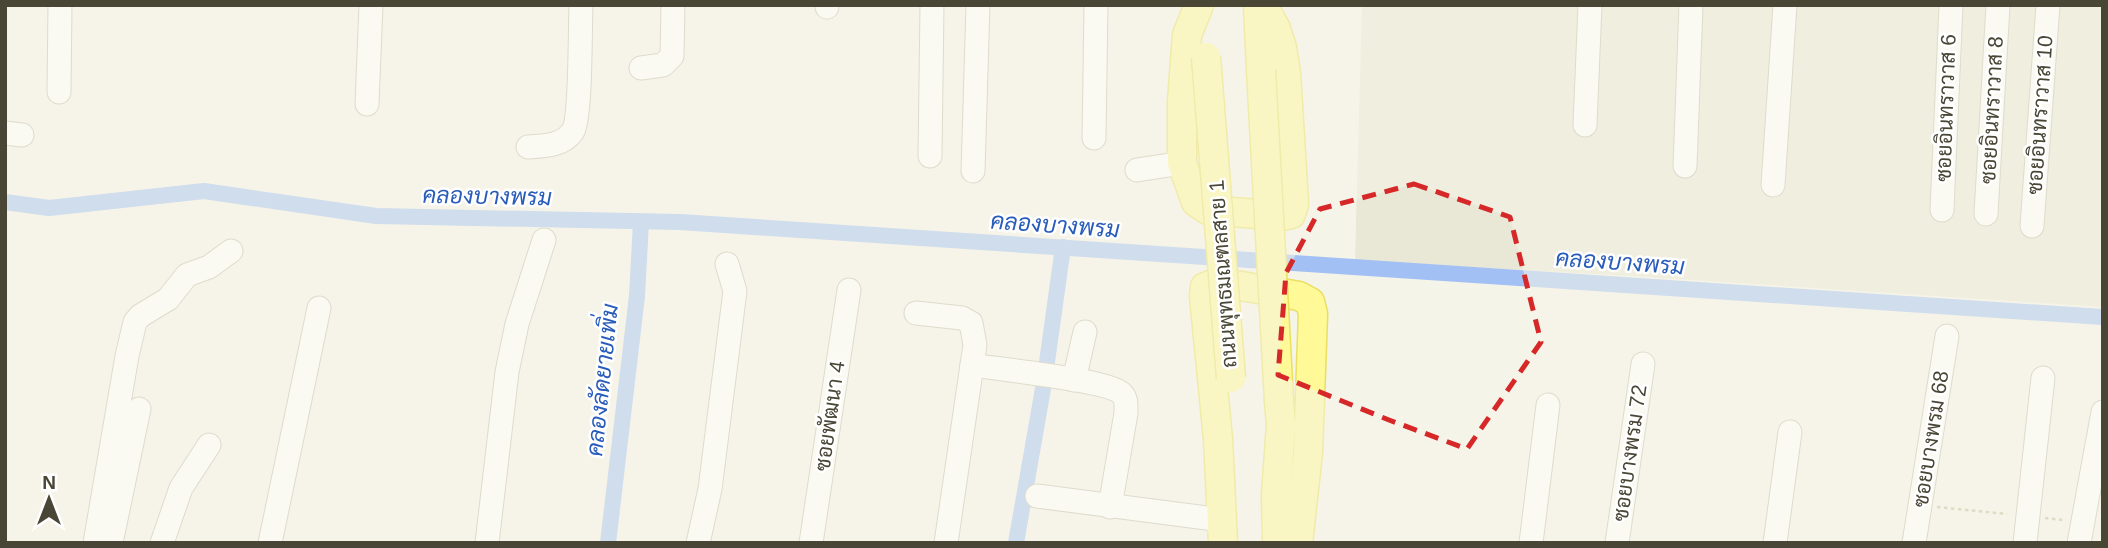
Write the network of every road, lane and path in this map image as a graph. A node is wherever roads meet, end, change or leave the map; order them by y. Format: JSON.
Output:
{"nodes":[{"id":1,"x":60,"y":5,"type":"edge"},
{"id":2,"x":371,"y":5,"type":"edge"},
{"id":3,"x":581,"y":5,"type":"edge"},
{"id":4,"x":673,"y":5,"type":"edge"},
{"id":5,"x":932,"y":5,"type":"edge"},
{"id":6,"x":978,"y":5,"type":"edge"},
{"id":7,"x":1096,"y":5,"type":"edge"},
{"id":8,"x":1201,"y":5,"type":"edge"},
{"id":9,"x":1260,"y":5,"type":"edge"},
{"id":10,"x":1590,"y":5,"type":"edge"},
{"id":11,"x":1691,"y":5,"type":"edge"},
{"id":12,"x":1785,"y":5,"type":"edge"},
{"id":13,"x":1951,"y":5,"type":"edge"},
{"id":14,"x":1998,"y":5,"type":"edge"},
{"id":15,"x":2048,"y":5,"type":"edge"},
{"id":16,"x":642,"y":68,"type":"dead end"},
{"id":17,"x":59,"y":92,"type":"dead end"},
{"id":18,"x":367,"y":104,"type":"dead end"},
{"id":19,"x":1585,"y":125,"type":"dead end"},
{"id":20,"x":1094,"y":138,"type":"dead end"},
{"id":21,"x":528,"y":147,"type":"dead end"},
{"id":22,"x":930,"y":156,"type":"dead end"},
{"id":23,"x":1182,"y":163,"type":"junction"},
{"id":24,"x":1685,"y":166,"type":"dead end"},
{"id":25,"x":1137,"y":170,"type":"dead end"},
{"id":26,"x":973,"y":171,"type":"dead end"},
{"id":27,"x":1773,"y":186,"type":"dead end"},
{"id":28,"x":1942,"y":210,"type":"dead end"},
{"id":29,"x":1986,"y":214,"type":"dead end"},
{"id":30,"x":2032,"y":226,"type":"dead end"},
{"id":31,"x":544,"y":240,"type":"dead end"},
{"id":32,"x":231,"y":251,"type":"dead end"},
{"id":33,"x":727,"y":264,"type":"dead end"},
{"id":34,"x":849,"y":290,"type":"dead end"},
{"id":35,"x":319,"y":307,"type":"dead end"},
{"id":36,"x":916,"y":313,"type":"dead end"},
{"id":37,"x":1085,"y":332,"type":"dead end"},
{"id":38,"x":1947,"y":336,"type":"dead end"},
{"id":39,"x":1643,"y":364,"type":"dead end"},
{"id":40,"x":972,"y":365,"type":"junction"},
{"id":41,"x":2043,"y":378,"type":"dead end"},
{"id":42,"x":1074,"y":380,"type":"junction"},
{"id":43,"x":1548,"y":405,"type":"dead end"},
{"id":44,"x":139,"y":409,"type":"dead end"},
{"id":45,"x":2103,"y":412,"type":"edge"},
{"id":46,"x":1790,"y":432,"type":"dead end"},
{"id":47,"x":209,"y":445,"type":"dead end"},
{"id":48,"x":1237,"y":476,"type":"junction"},
{"id":49,"x":1037,"y":496,"type":"dead end"},
{"id":50,"x":1110,"y":507,"type":"junction"},
{"id":51,"x":1223,"y":535,"type":"edge"},
{"id":52,"x":1291,"y":540,"type":"edge"},
{"id":53,"x":95,"y":543,"type":"edge"},
{"id":54,"x":111,"y":543,"type":"edge"},
{"id":55,"x":162,"y":543,"type":"edge"},
{"id":56,"x":270,"y":543,"type":"edge"},
{"id":57,"x":487,"y":543,"type":"edge"},
{"id":58,"x":698,"y":543,"type":"edge"},
{"id":59,"x":811,"y":543,"type":"edge"},
{"id":60,"x":946,"y":543,"type":"edge"},
{"id":61,"x":1242,"y":543,"type":"edge"},
{"id":62,"x":1531,"y":543,"type":"edge"},
{"id":63,"x":1617,"y":543,"type":"edge"},
{"id":64,"x":1776,"y":543,"type":"edge"},
{"id":65,"x":1914,"y":543,"type":"edge"},
{"id":66,"x":2025,"y":543,"type":"edge"},
{"id":67,"x":2079,"y":543,"type":"edge"}],
"edges":[{"from":1,"to":17,"type":"street"},
{"from":2,"to":18,"type":"street"},
{"from":3,"to":21,"type":"street"},
{"from":4,"to":16,"type":"street"},
{"from":5,"to":22,"type":"street"},
{"from":6,"to":26,"type":"street"},
{"from":7,"to":20,"type":"street"},
{"from":8,"to":23,"type":"main road"},
{"from":8,"to":48,"type":"main road","name":"ถนนพุทธมณฑลสาย 1","bridge":true},
{"from":9,"to":23,"type":"main road"},
{"from":9,"to":52,"type":"main road","bridge":true},
{"from":10,"to":19,"type":"street"},
{"from":11,"to":24,"type":"street"},
{"from":12,"to":27,"type":"street"},
{"from":13,"to":28,"type":"street","name":"ซอยอินทราวาส 6"},
{"from":14,"to":29,"type":"street","name":"ซอยอินทราวาส 8"},
{"from":15,"to":30,"type":"street","name":"ซอยอินทราวาส 10"},
{"from":23,"to":25,"type":"street"},
{"from":31,"to":57,"type":"street"},
{"from":32,"to":53,"type":"street"},
{"from":33,"to":58,"type":"street"},
{"from":34,"to":59,"type":"street","name":"ซอยพัฒนา 4"},
{"from":35,"to":56,"type":"street"},
{"from":36,"to":40,"type":"street"},
{"from":37,"to":42,"type":"street"},
{"from":38,"to":65,"type":"street","name":"ซอยบางพรม 68"},
{"from":39,"to":63,"type":"street","name":"ซอยบางพรม 72"},
{"from":40,"to":42,"type":"street"},
{"from":40,"to":60,"type":"street"},
{"from":41,"to":66,"type":"street"},
{"from":42,"to":50,"type":"street"},
{"from":43,"to":62,"type":"street"},
{"from":44,"to":54,"type":"street"},
{"from":45,"to":67,"type":"street"},
{"from":46,"to":64,"type":"street"},
{"from":47,"to":55,"type":"street"},
{"from":48,"to":51,"type":"main road"},
{"from":48,"to":61,"type":"main road","name":"ถนนพุทธมณฑลสาย 1"},
{"from":49,"to":50,"type":"street"},
{"from":50,"to":51,"type":"street"},
{"from":51,"to":52,"type":"main road"}]}
